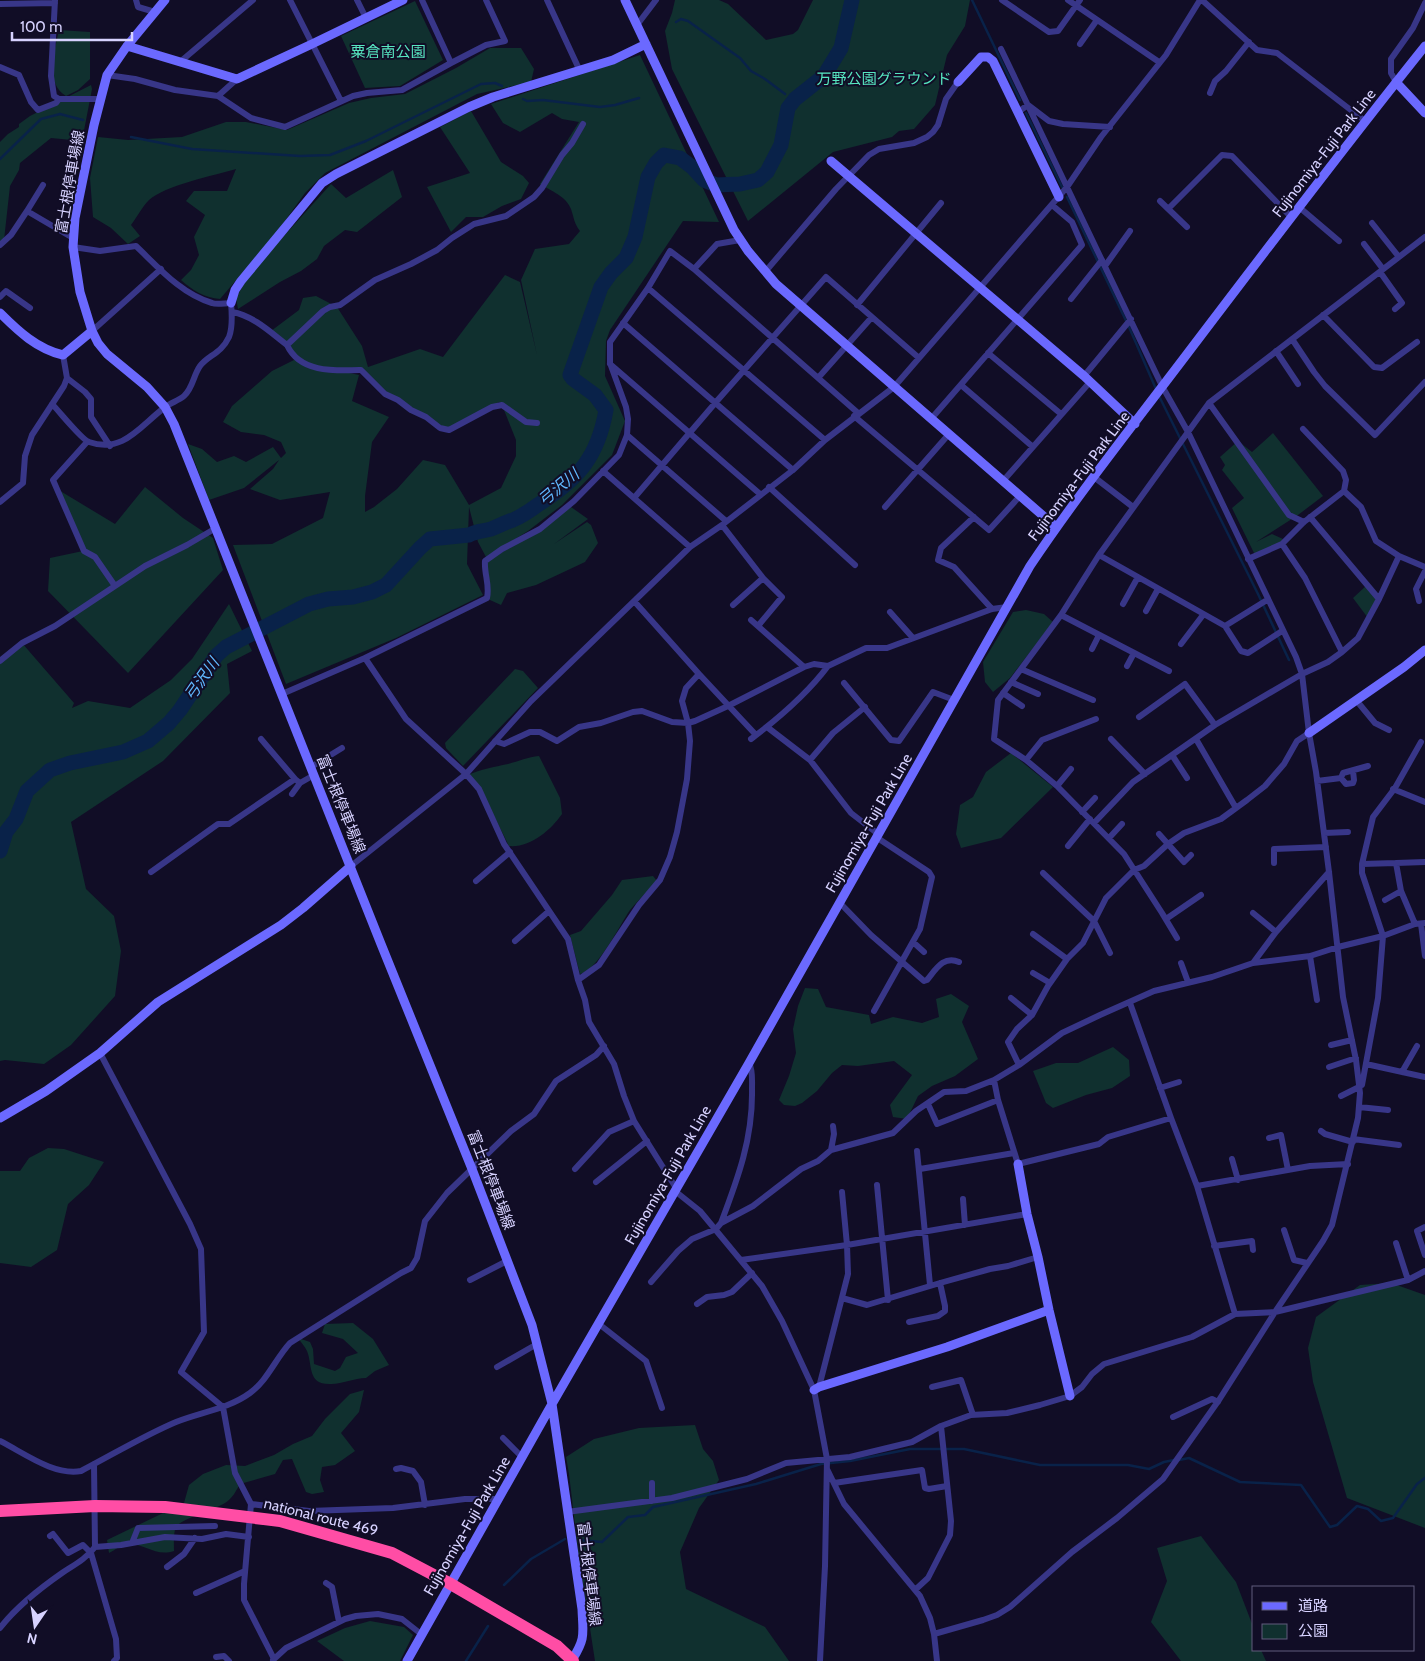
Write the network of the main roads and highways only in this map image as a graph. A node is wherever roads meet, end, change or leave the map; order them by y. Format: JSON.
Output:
{"nodes":[{"id":1,"x":165,"y":0,"type":"edge"},
{"id":2,"x":403,"y":0,"type":"edge"},
{"id":3,"x":625,"y":0,"type":"edge"},
{"id":4,"x":646,"y":44,"type":"junction"},
{"id":5,"x":127,"y":46,"type":"junction"},
{"id":6,"x":1425,"y":46,"type":"edge"},
{"id":7,"x":958,"y":82,"type":"road end"},
{"id":8,"x":1396,"y":82,"type":"junction"},
{"id":9,"x":1425,"y":113,"type":"edge"},
{"id":10,"x":831,"y":161,"type":"dead end"},
{"id":11,"x":1059,"y":196,"type":"road end"},
{"id":12,"x":232,"y":308,"type":"road end"},
{"id":13,"x":0,"y":313,"type":"edge"},
{"id":14,"x":92,"y":331,"type":"junction"},
{"id":15,"x":1134,"y":424,"type":"junction"},
{"id":16,"x":1056,"y":526,"type":"junction"},
{"id":17,"x":1425,"y":650,"type":"edge"},
{"id":18,"x":1309,"y":733,"type":"road end"},
{"id":19,"x":351,"y":866,"type":"junction"},
{"id":20,"x":0,"y":1118,"type":"edge"},
{"id":21,"x":1018,"y":1164,"type":"road end"},
{"id":22,"x":1048,"y":1310,"type":"junction"},
{"id":23,"x":817,"y":1388,"type":"road end"},
{"id":24,"x":1070,"y":1396,"type":"road end"},
{"id":25,"x":552,"y":1404,"type":"junction"},
{"id":26,"x":0,"y":1511,"type":"edge"},
{"id":27,"x":449,"y":1583,"type":"junction"},
{"id":28,"x":573,"y":1660,"type":"edge"},
{"id":29,"x":406,"y":1661,"type":"edge"}],
"edges":[{"from":1,"to":5,"type":"main road","name":"富士根停車場線"},
{"from":2,"to":5,"type":"main road"},
{"from":3,"to":4,"type":"main road"},
{"from":4,"to":12,"type":"main road"},
{"from":4,"to":16,"type":"main road"},
{"from":5,"to":14,"type":"main road","name":"富士根停車場線"},
{"from":6,"to":8,"type":"main road","name":"Fujinomiya-Fuji Park Line"},
{"from":7,"to":11,"type":"main road"},
{"from":8,"to":9,"type":"main road"},
{"from":8,"to":15,"type":"main road","name":"Fujinomiya-Fuji Park Line"},
{"from":10,"to":15,"type":"main road"},
{"from":13,"to":14,"type":"main road"},
{"from":14,"to":19,"type":"main road","name":"富士根停車場線"},
{"from":15,"to":16,"type":"main road","name":"Fujinomiya-Fuji Park Line"},
{"from":16,"to":25,"type":"main road","name":"Fujinomiya-Fuji Park Line"},
{"from":17,"to":18,"type":"main road"},
{"from":19,"to":20,"type":"main road"},
{"from":19,"to":25,"type":"main road","name":"富士根停車場線"},
{"from":21,"to":22,"type":"main road"},
{"from":22,"to":23,"type":"main road"},
{"from":22,"to":24,"type":"main road"},
{"from":25,"to":27,"type":"main road","name":"Fujinomiya-Fuji Park Line"},
{"from":25,"to":28,"type":"main road","name":"富士根停車場線"},
{"from":26,"to":27,"type":"highway","name":"national route 469"},
{"from":27,"to":28,"type":"highway","name":"national route 469"},
{"from":27,"to":29,"type":"main road","name":"Fujinomiya-Fuji Park Line"}]}
